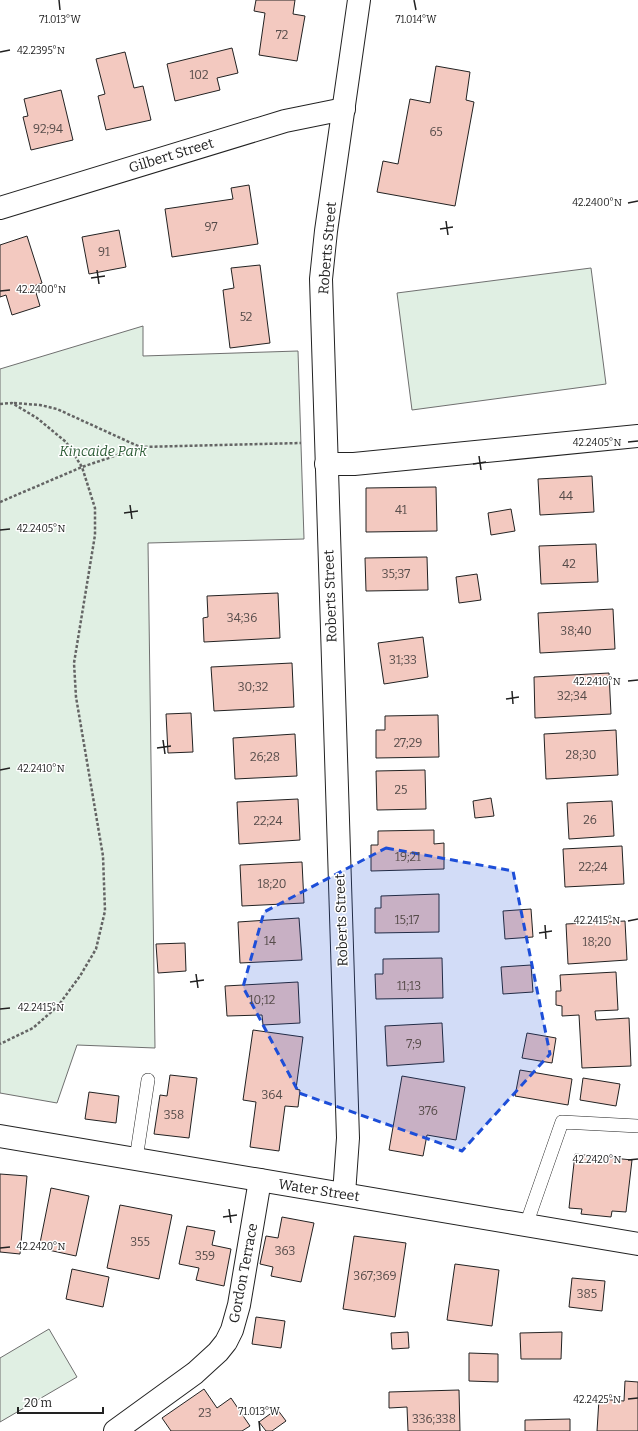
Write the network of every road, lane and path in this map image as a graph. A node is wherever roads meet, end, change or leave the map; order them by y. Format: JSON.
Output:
{"nodes":[{"id":1,"x":359,"y":0,"type":"edge"},
{"id":2,"x":344,"y":109,"type":"junction"},
{"id":3,"x":0,"y":208,"type":"edge"},
{"id":4,"x":12,"y":403,"type":"junction"},
{"id":5,"x":0,"y":404,"type":"edge"},
{"id":6,"x":638,"y":436,"type":"edge"},
{"id":7,"x":326,"y":442,"type":"junction"},
{"id":8,"x":140,"y":447,"type":"junction"},
{"id":9,"x":326,"y":464,"type":"junction"},
{"id":10,"x":82,"y":467,"type":"junction"},
{"id":11,"x":0,"y":502,"type":"edge"},
{"id":12,"x":0,"y":1044,"type":"edge"},
{"id":13,"x":148,"y":1080,"type":"dead end"},
{"id":14,"x":638,"y":1126,"type":"edge"},
{"id":15,"x":0,"y":1136,"type":"edge"},
{"id":16,"x":136,"y":1159,"type":"junction"},
{"id":17,"x":260,"y":1180,"type":"junction"},
{"id":18,"x":344,"y":1194,"type":"junction"},
{"id":19,"x":526,"y":1224,"type":"junction"},
{"id":20,"x":638,"y":1244,"type":"edge"},
{"id":21,"x":115,"y":1431,"type":"edge"}],
"edges":[{"from":1,"to":2,"type":"street","name":"Roberts Street"},
{"from":2,"to":3,"type":"street","name":"Gilbert Street"},
{"from":2,"to":7,"type":"street","name":"Roberts Street"},
{"from":4,"to":5,"type":"path"},
{"from":4,"to":8,"type":"path"},
{"from":4,"to":10,"type":"path"},
{"from":6,"to":9,"type":"street"},
{"from":7,"to":8,"type":"path"},
{"from":7,"to":9,"type":"street","name":"Roberts Street"},
{"from":8,"to":10,"type":"path"},
{"from":9,"to":18,"type":"street","name":"Roberts Street"},
{"from":10,"to":11,"type":"path"},
{"from":10,"to":12,"type":"path"},
{"from":13,"to":16,"type":"lane"},
{"from":14,"to":19,"type":"lane"},
{"from":15,"to":16,"type":"street","name":"Water Street"},
{"from":16,"to":17,"type":"street","name":"Water Street"},
{"from":17,"to":18,"type":"street","name":"Water Street"},
{"from":17,"to":21,"type":"street","name":"Gordon Terrace"},
{"from":18,"to":19,"type":"street","name":"Water Street"},
{"from":19,"to":20,"type":"street","name":"Water Street"}]}
